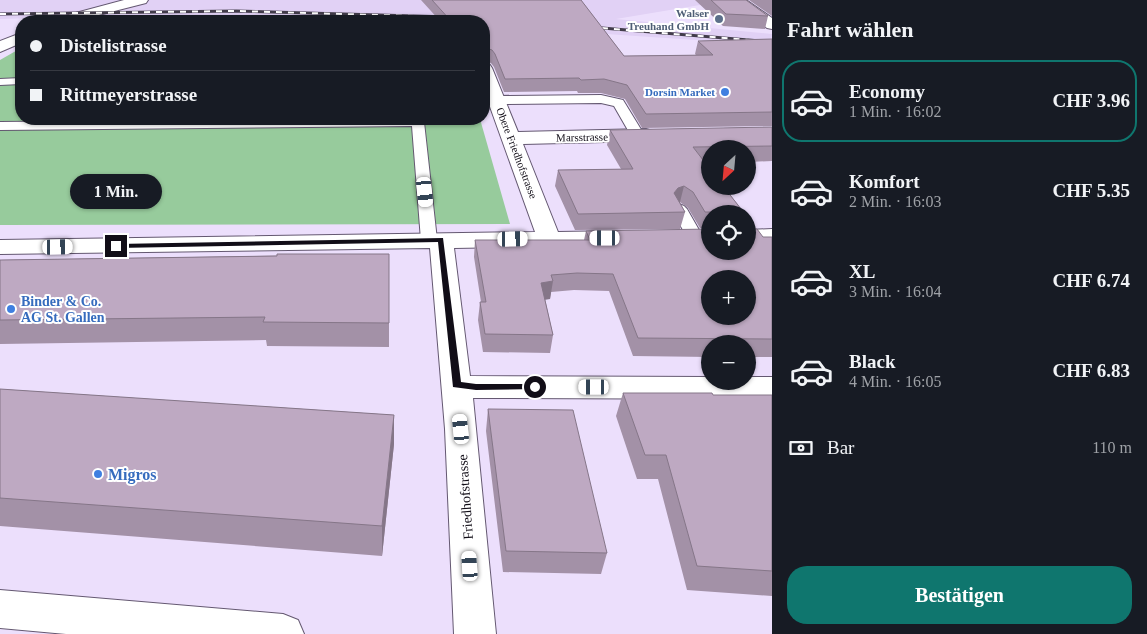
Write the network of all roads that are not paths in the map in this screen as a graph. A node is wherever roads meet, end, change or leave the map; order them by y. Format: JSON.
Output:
{"nodes":[{"id":1,"x":142,"y":0,"type":"edge"},
{"id":2,"x":737,"y":0,"type":"edge"},
{"id":3,"x":83,"y":15,"type":"edge"},
{"id":4,"x":772,"y":25,"type":"edge"},
{"id":5,"x":15,"y":40,"type":"edge"},
{"id":6,"x":0,"y":47,"type":"edge"},
{"id":7,"x":15,"y":81,"type":"edge"},
{"id":8,"x":0,"y":82,"type":"edge"},
{"id":9,"x":490,"y":83,"type":"edge"},
{"id":10,"x":497,"y":100,"type":"junction"},
{"id":11,"x":67,"y":125,"type":"edge"},
{"id":12,"x":418,"y":125,"type":"edge"},
{"id":13,"x":0,"y":126,"type":"edge"},
{"id":14,"x":667,"y":135,"type":"edge"},
{"id":15,"x":638,"y":136,"type":"junction"},
{"id":16,"x":512,"y":138,"type":"junction"},
{"id":17,"x":679,"y":209,"type":"edge"},
{"id":18,"x":701,"y":235,"type":"edge"},
{"id":19,"x":772,"y":236,"type":"edge"},
{"id":20,"x":669,"y":237,"type":"edge"},
{"id":21,"x":701,"y":237,"type":"edge"},
{"id":22,"x":756,"y":237,"type":"edge"},
{"id":23,"x":548,"y":238,"type":"junction"},
{"id":24,"x":642,"y":238,"type":"edge"},
{"id":25,"x":435,"y":240,"type":"junction"},
{"id":26,"x":0,"y":247,"type":"edge"},
{"id":27,"x":456,"y":385,"type":"junction"},
{"id":28,"x":772,"y":388,"type":"edge"},
{"id":29,"x":0,"y":609,"type":"edge"},
{"id":30,"x":282,"y":634,"type":"edge"},
{"id":31,"x":475,"y":634,"type":"edge"}],
"edges":[{"from":1,"to":3,"type":"street"},
{"from":2,"to":4,"type":"street"},
{"from":5,"to":6,"type":"street"},
{"from":7,"to":8,"type":"lane"},
{"from":9,"to":10,"type":"street","name":"Obere Friedhofstrasse"},
{"from":10,"to":15,"type":"lane"},
{"from":10,"to":16,"type":"street","name":"Obere Friedhofstrasse"},
{"from":11,"to":13,"type":"lane"},
{"from":12,"to":25,"type":"lane"},
{"from":14,"to":15,"type":"street","name":"Marsstrasse"},
{"from":15,"to":16,"type":"street","name":"Marsstrasse"},
{"from":16,"to":23,"type":"street","name":"Obere Friedhofstrasse"},
{"from":17,"to":18,"type":"lane"},
{"from":19,"to":22,"type":"street"},
{"from":20,"to":21,"type":"street"},
{"from":23,"to":24,"type":"street"},
{"from":23,"to":25,"type":"street"},
{"from":25,"to":26,"type":"street"},
{"from":25,"to":27,"type":"street","name":"Friedhofstrasse"},
{"from":27,"to":28,"type":"street"},
{"from":27,"to":31,"type":"street","name":"Friedhofstrasse"},
{"from":29,"to":30,"type":"street"}]}
